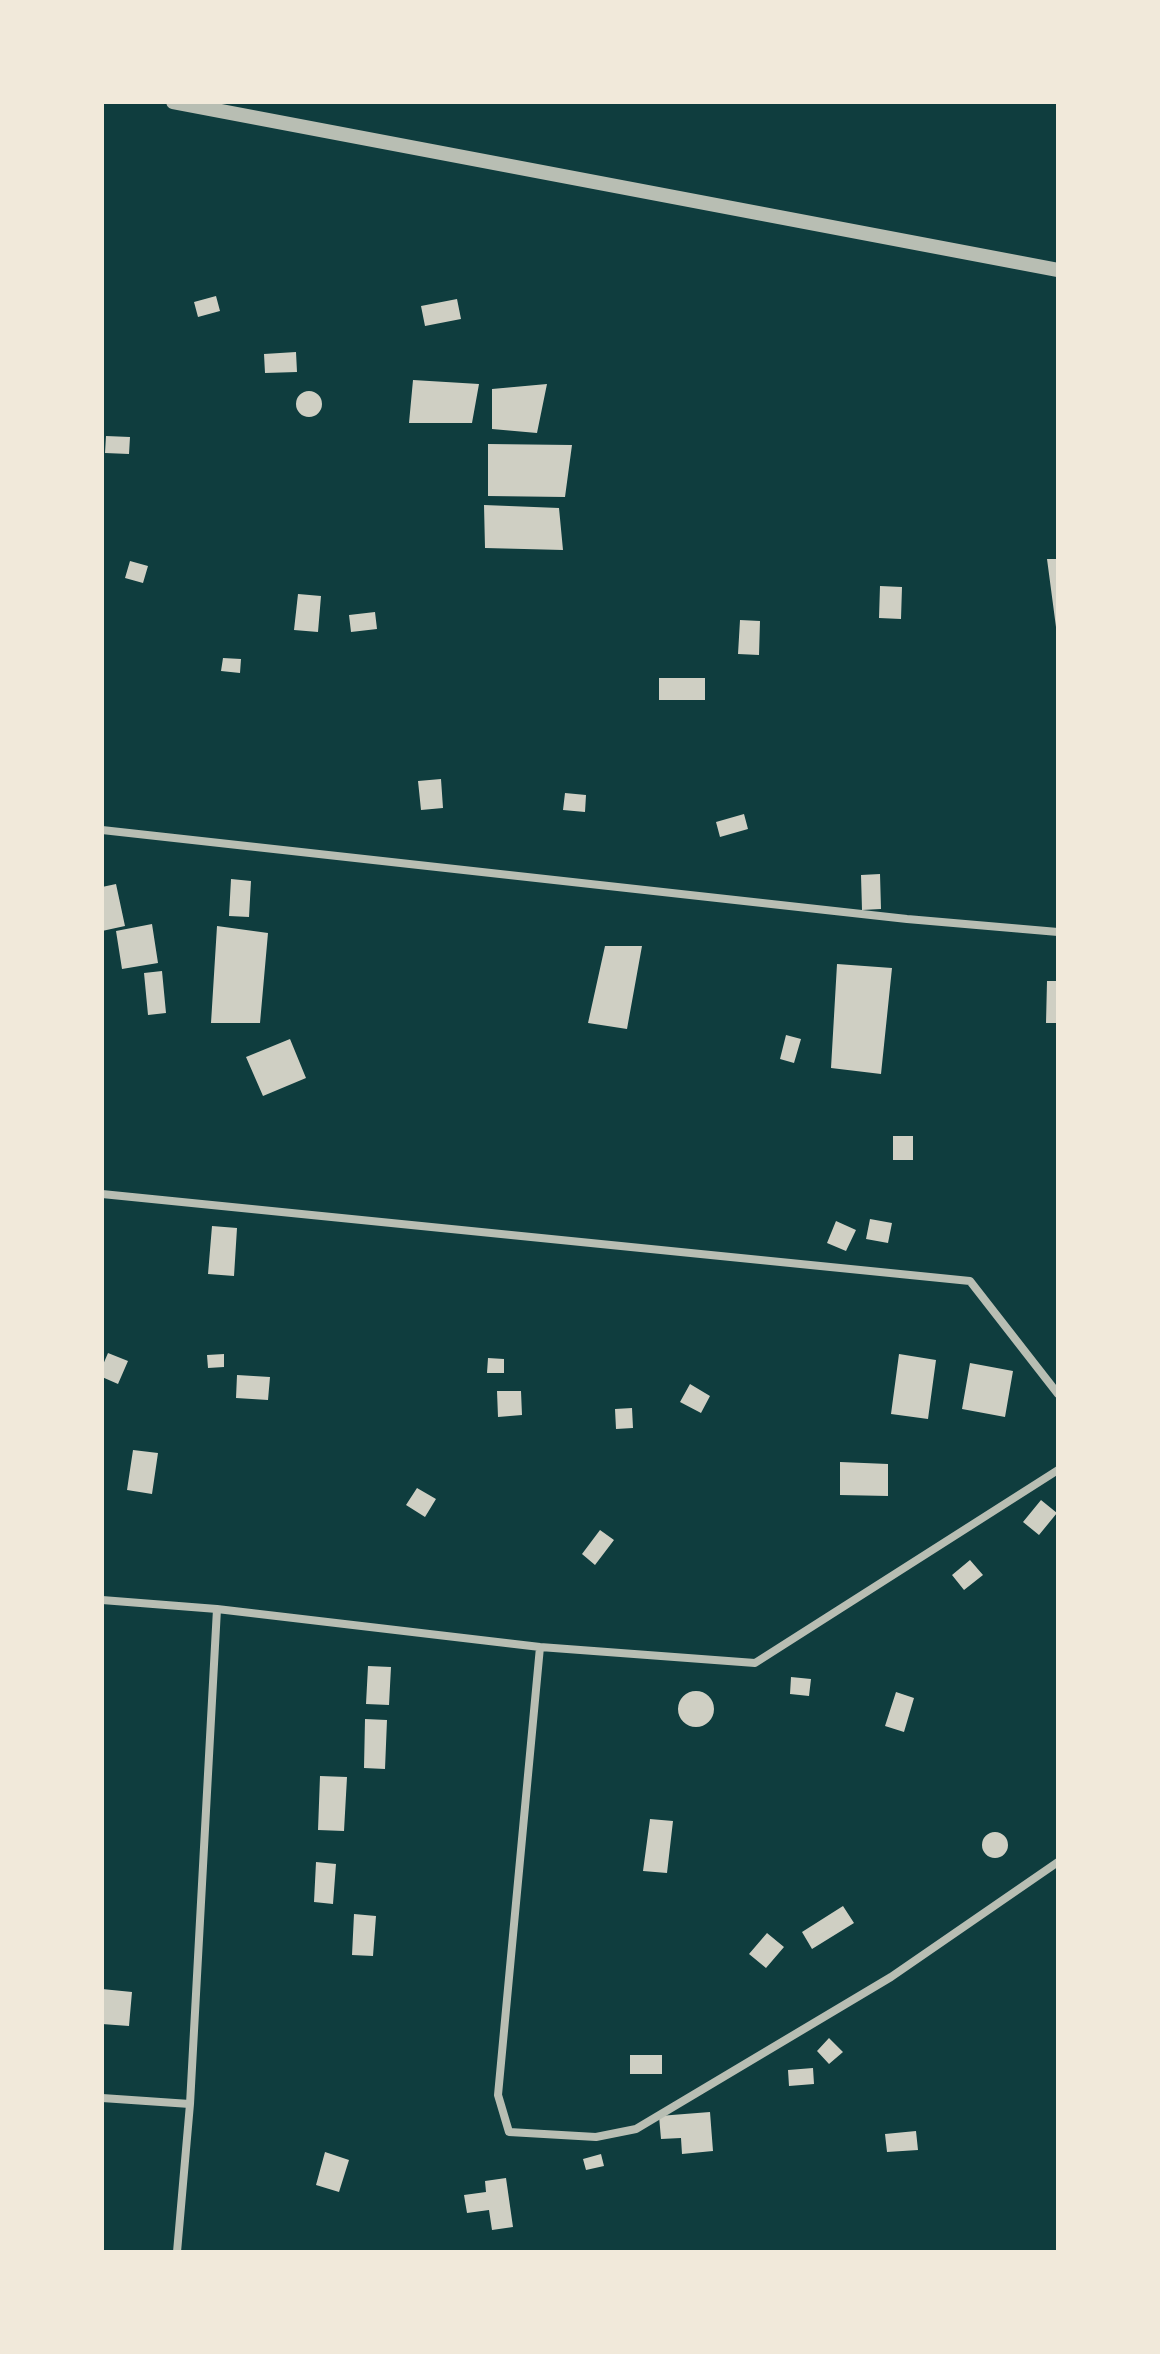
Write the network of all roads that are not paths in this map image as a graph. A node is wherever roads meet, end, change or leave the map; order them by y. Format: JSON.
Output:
{"nodes":[{"id":1,"x":173,"y":102,"type":"edge"},
{"id":2,"x":1058,"y":270,"type":"edge"},
{"id":3,"x":102,"y":830,"type":"edge"},
{"id":4,"x":1058,"y":932,"type":"edge"},
{"id":5,"x":102,"y":1194,"type":"edge"},
{"id":6,"x":1058,"y":1394,"type":"edge"},
{"id":7,"x":1058,"y":1470,"type":"edge"},
{"id":8,"x":102,"y":1600,"type":"edge"},
{"id":9,"x":217,"y":1609,"type":"junction"},
{"id":10,"x":540,"y":1647,"type":"junction"},
{"id":11,"x":1058,"y":1862,"type":"edge"},
{"id":12,"x":102,"y":2098,"type":"edge"},
{"id":13,"x":190,"y":2104,"type":"junction"},
{"id":14,"x":177,"y":2252,"type":"edge"}],
"edges":[{"from":1,"to":2,"type":"street"},
{"from":3,"to":4,"type":"street"},
{"from":5,"to":6,"type":"street"},
{"from":7,"to":10,"type":"street"},
{"from":8,"to":9,"type":"street"},
{"from":9,"to":10,"type":"street"},
{"from":9,"to":13,"type":"street"},
{"from":10,"to":11,"type":"street"},
{"from":12,"to":13,"type":"street"},
{"from":13,"to":14,"type":"street"}]}
